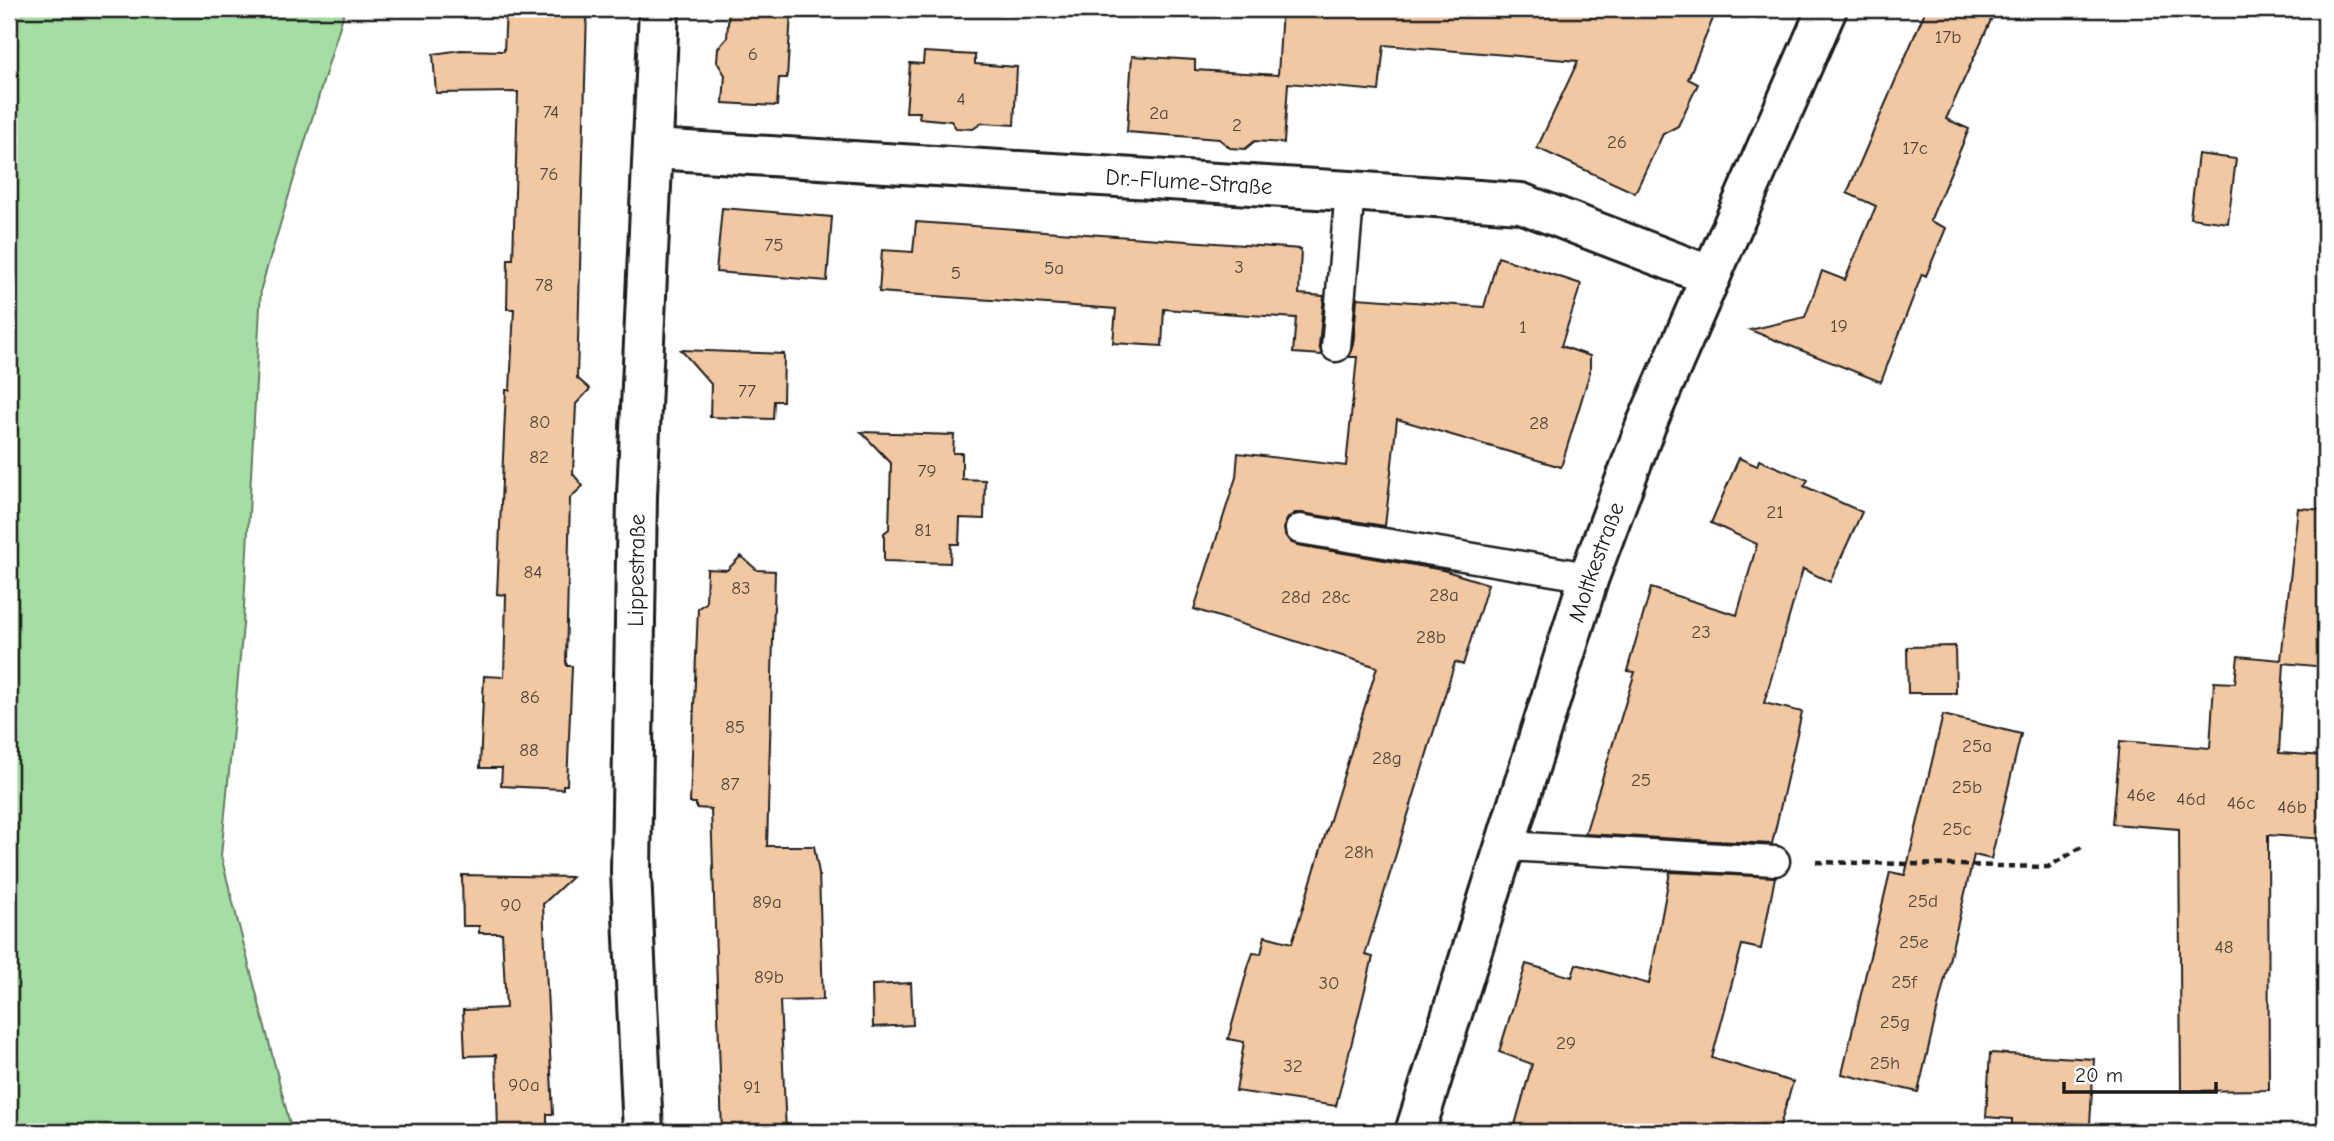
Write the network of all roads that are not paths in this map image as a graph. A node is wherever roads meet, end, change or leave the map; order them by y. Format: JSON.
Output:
{"nodes":[{"id":1,"x":659,"y":9,"type":"edge"},
{"id":2,"x":1827,"y":9,"type":"edge"},
{"id":3,"x":653,"y":149,"type":"junction"},
{"id":4,"x":1350,"y":191,"type":"junction"},
{"id":5,"x":1711,"y":276,"type":"junction"},
{"id":6,"x":1336,"y":347,"type":"dead end"},
{"id":7,"x":1300,"y":529,"type":"dead end"},
{"id":8,"x":1589,"y":577,"type":"junction"},
{"id":9,"x":1506,"y":846,"type":"junction"},
{"id":10,"x":1775,"y":861,"type":"road end"},
{"id":11,"x":643,"y":1132,"type":"edge"},
{"id":12,"x":1415,"y":1132,"type":"edge"}],
"edges":[{"from":1,"to":3,"type":"street","name":"Lippestraße"},
{"from":2,"to":5,"type":"street","name":"Moltkestraße"},
{"from":3,"to":4,"type":"street","name":"Dr.-Flume-Straße"},
{"from":3,"to":11,"type":"street","name":"Lippestraße"},
{"from":4,"to":5,"type":"street","name":"Dr.-Flume-Straße"},
{"from":4,"to":6,"type":"lane"},
{"from":5,"to":8,"type":"street","name":"Moltkestraße"},
{"from":7,"to":8,"type":"lane"},
{"from":8,"to":9,"type":"street","name":"Moltkestraße"},
{"from":9,"to":10,"type":"lane"},
{"from":9,"to":12,"type":"street","name":"Moltkestraße"}]}
